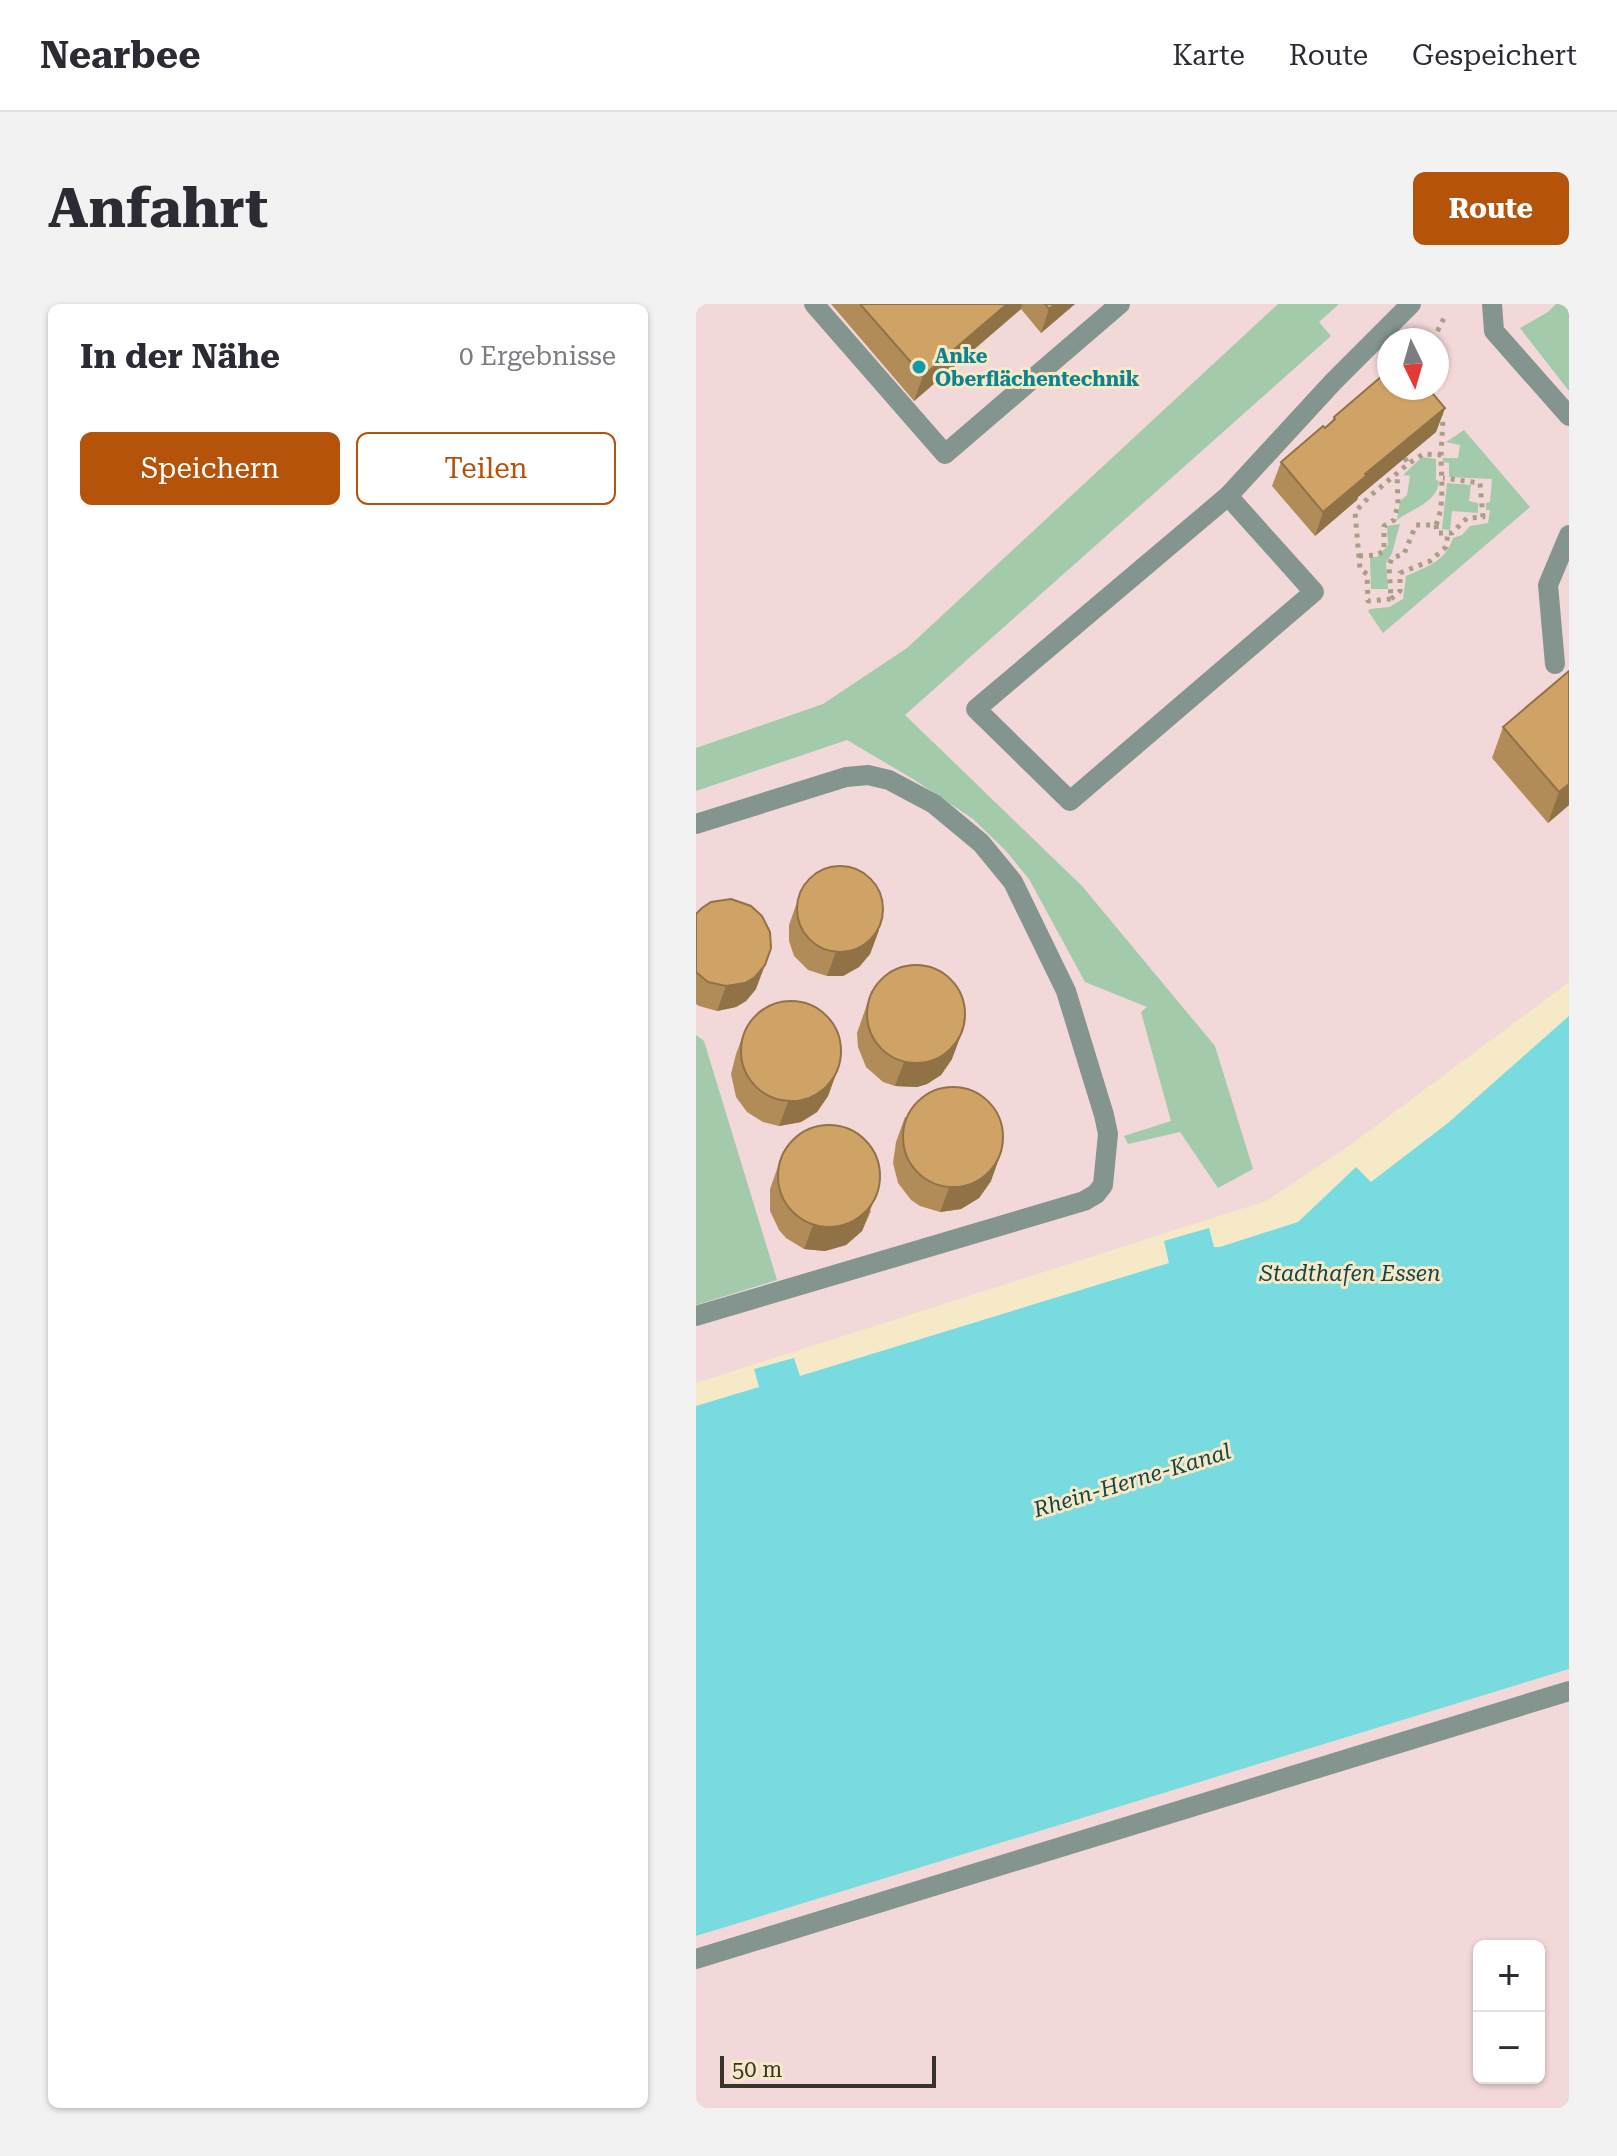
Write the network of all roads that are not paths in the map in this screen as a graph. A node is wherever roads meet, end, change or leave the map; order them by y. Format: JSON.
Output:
{"nodes":[{"id":1,"x":814,"y":304,"type":"edge"},
{"id":2,"x":1120,"y":304,"type":"edge"},
{"id":3,"x":1411,"y":304,"type":"edge"},
{"id":4,"x":1492,"y":304,"type":"edge"},
{"id":5,"x":1569,"y":416,"type":"edge"},
{"id":6,"x":1228,"y":496,"type":"junction"},
{"id":7,"x":1569,"y":535,"type":"edge"},
{"id":8,"x":1555,"y":664,"type":"dead end"},
{"id":9,"x":696,"y":824,"type":"edge"},
{"id":10,"x":696,"y":1316,"type":"edge"},
{"id":11,"x":1569,"y":1691,"type":"edge"},
{"id":12,"x":696,"y":1959,"type":"edge"}],
"edges":[{"from":1,"to":2,"type":"lane"},
{"from":3,"to":6,"type":"lane"},
{"from":4,"to":5,"type":"lane"},
{"from":6,"to":6,"type":"lane"},
{"from":7,"to":8,"type":"lane"},
{"from":9,"to":10,"type":"lane"},
{"from":11,"to":12,"type":"lane"}]}
